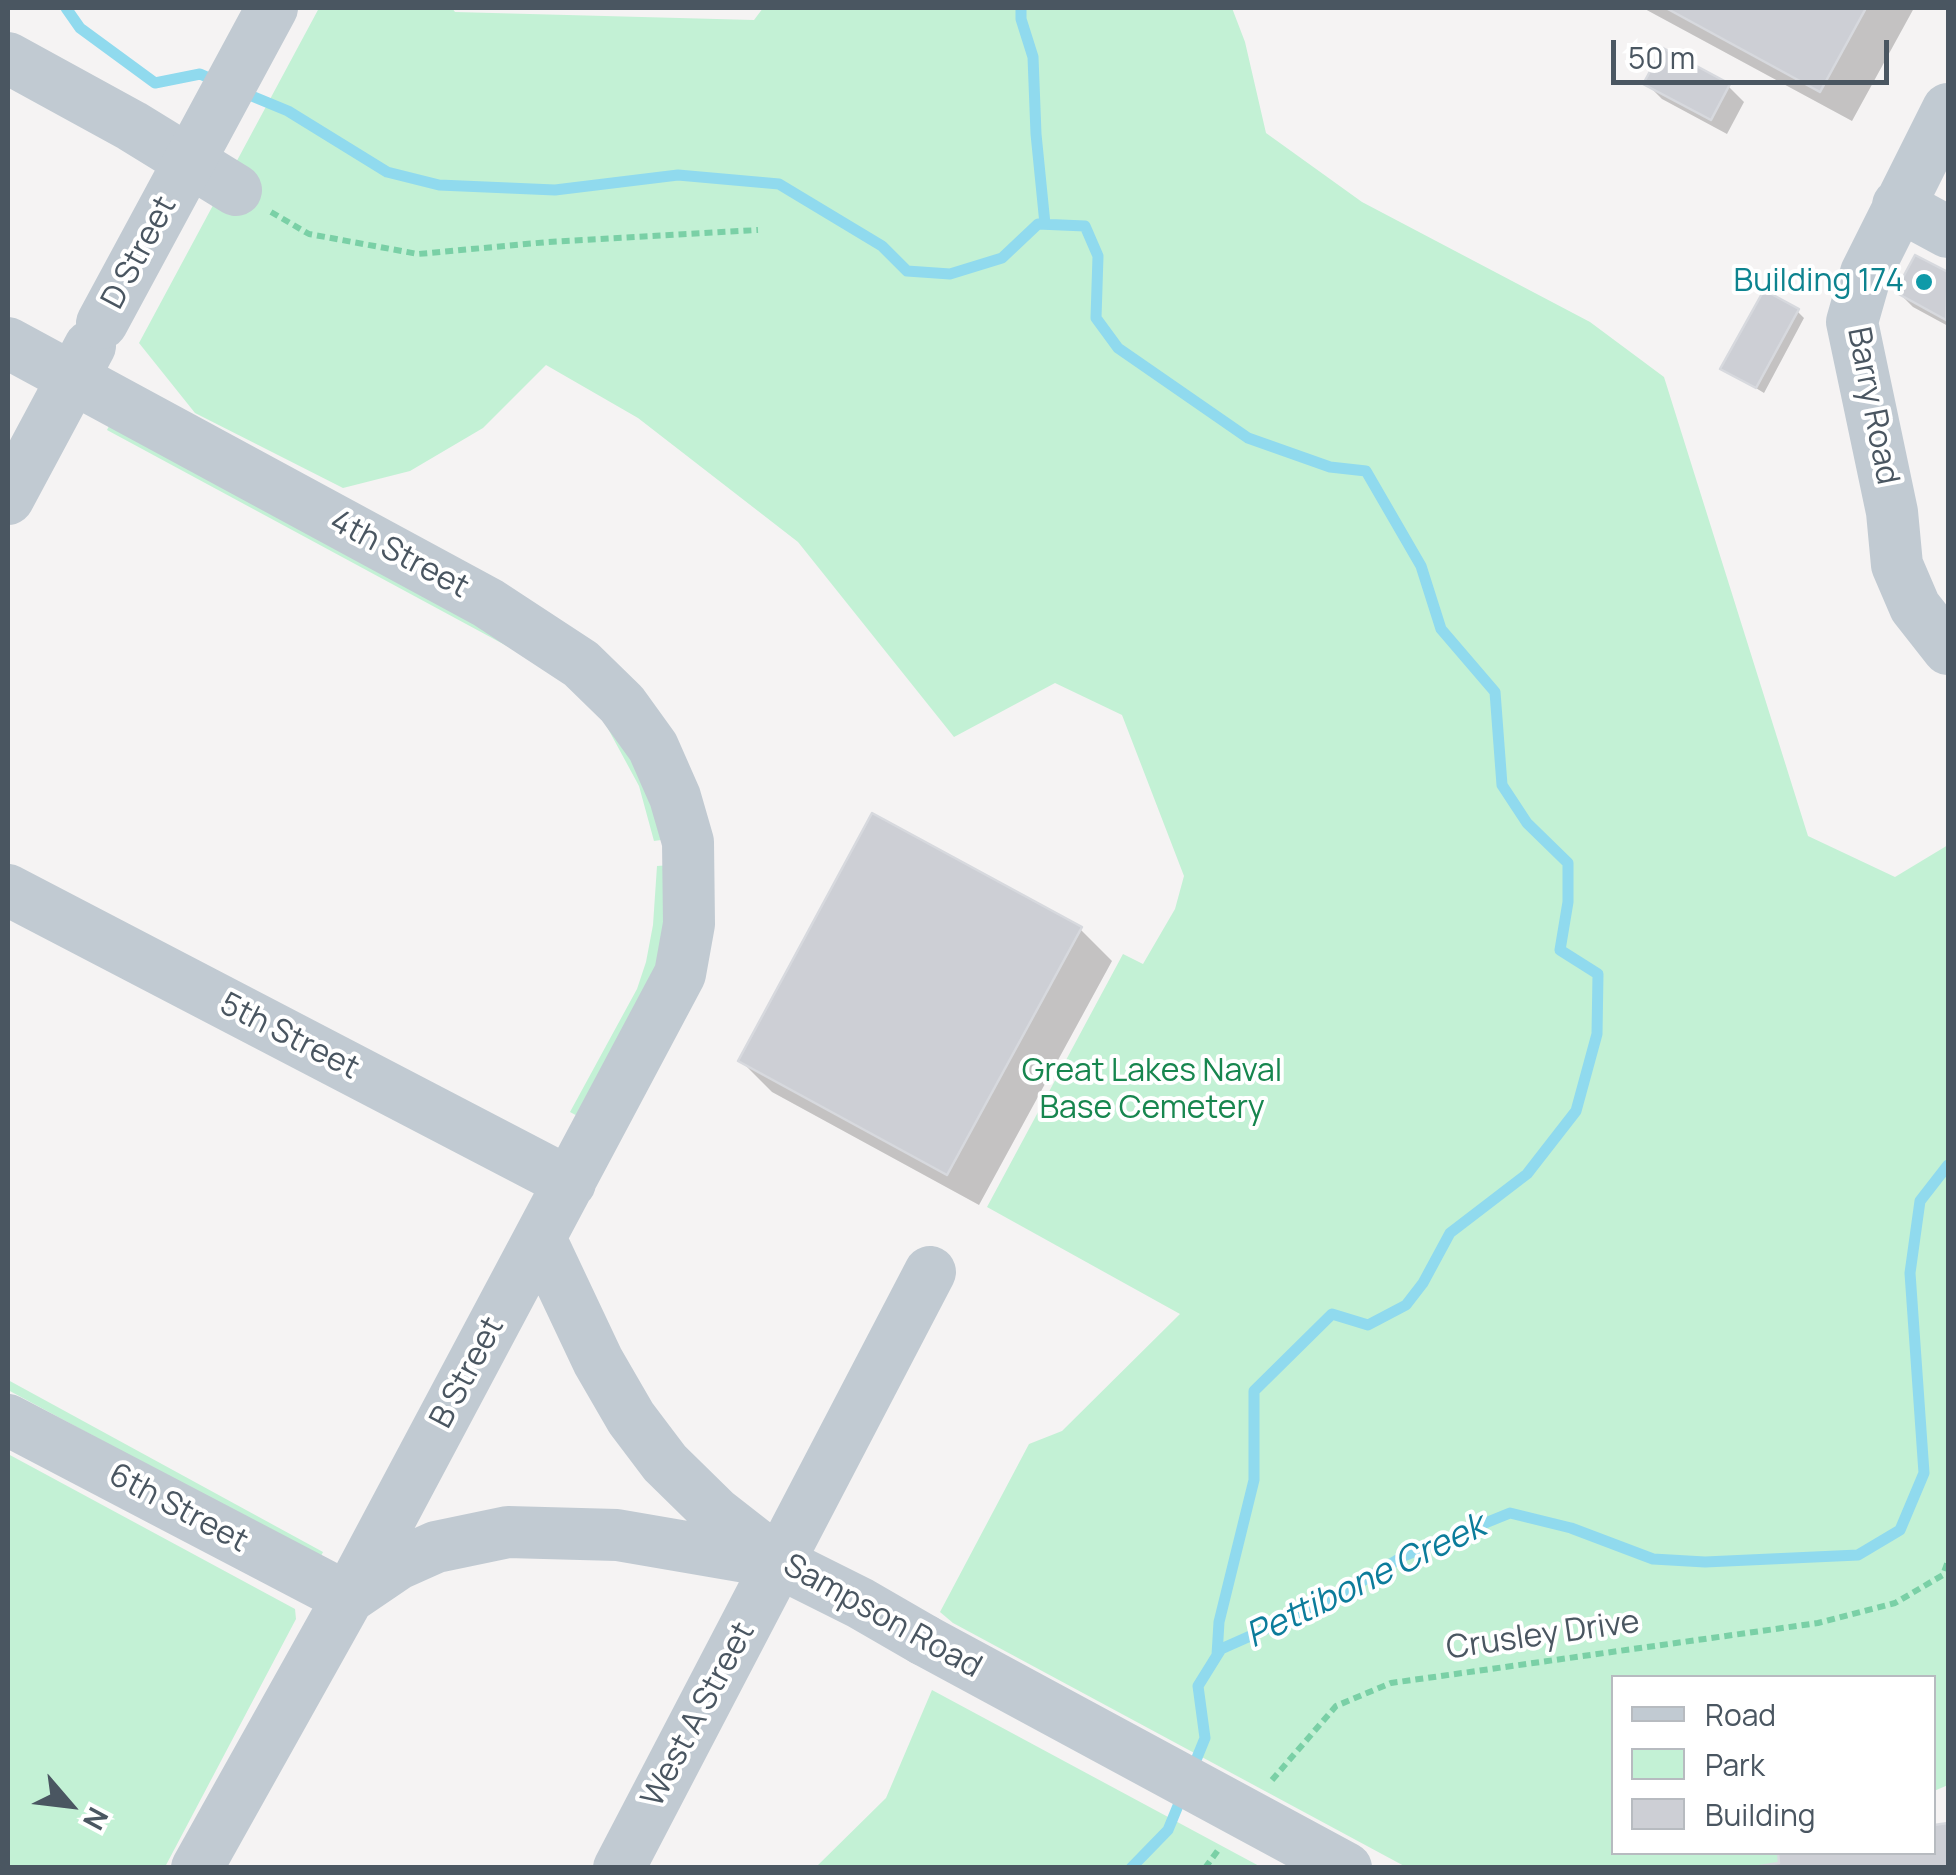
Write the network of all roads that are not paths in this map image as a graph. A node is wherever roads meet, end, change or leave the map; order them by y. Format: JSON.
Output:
{"nodes":[{"id":1,"x":272,"y":8,"type":"edge"},
{"id":2,"x":8,"y":58,"type":"edge"},
{"id":3,"x":1948,"y":109,"type":"edge"},
{"id":4,"x":236,"y":190,"type":"road end"},
{"id":5,"x":1898,"y":206,"type":"junction"},
{"id":6,"x":1948,"y":232,"type":"edge"},
{"id":7,"x":8,"y":343,"type":"edge"},
{"id":8,"x":72,"y":378,"type":"junction"},
{"id":9,"x":8,"y":499,"type":"edge"},
{"id":10,"x":1948,"y":649,"type":"edge"},
{"id":11,"x":688,"y":864,"type":"joint"},
{"id":12,"x":8,"y":890,"type":"edge"},
{"id":13,"x":570,"y":1182,"type":"junction"},
{"id":14,"x":540,"y":1238,"type":"junction"},
{"id":15,"x":930,"y":1272,"type":"dead end"},
{"id":16,"x":8,"y":1420,"type":"edge"},
{"id":17,"x":780,"y":1563,"type":"junction"},
{"id":18,"x":348,"y":1598,"type":"junction"},
{"id":19,"x":197,"y":1868,"type":"edge"},
{"id":20,"x":619,"y":1868,"type":"edge"},
{"id":21,"x":1346,"y":1868,"type":"edge"}],
"edges":[{"from":1,"to":8,"type":"street","name":"D Street","bridge":true},
{"from":2,"to":4,"type":"street"},
{"from":3,"to":5,"type":"street","name":"Barry Road"},
{"from":5,"to":6,"type":"street"},
{"from":5,"to":10,"type":"street","name":"Barry Road"},
{"from":7,"to":8,"type":"street","name":"4th Street"},
{"from":8,"to":9,"type":"street","name":"D Street"},
{"from":8,"to":11,"type":"street","name":"4th Street"},
{"from":11,"to":13,"type":"street","name":"B Street"},
{"from":12,"to":13,"type":"street","name":"5th Street"},
{"from":13,"to":14,"type":"street","name":"B Street"},
{"from":14,"to":17,"type":"street","name":"Sampson Road"},
{"from":14,"to":18,"type":"street","name":"B Street"},
{"from":15,"to":17,"type":"street","name":"West A Street"},
{"from":16,"to":18,"type":"street","name":"6th Street"},
{"from":17,"to":18,"type":"street"},
{"from":17,"to":20,"type":"street","name":"West A Street"},
{"from":17,"to":21,"type":"street","name":"Sampson Road","bridge":true},
{"from":18,"to":19,"type":"street","name":"B Street"}]}
